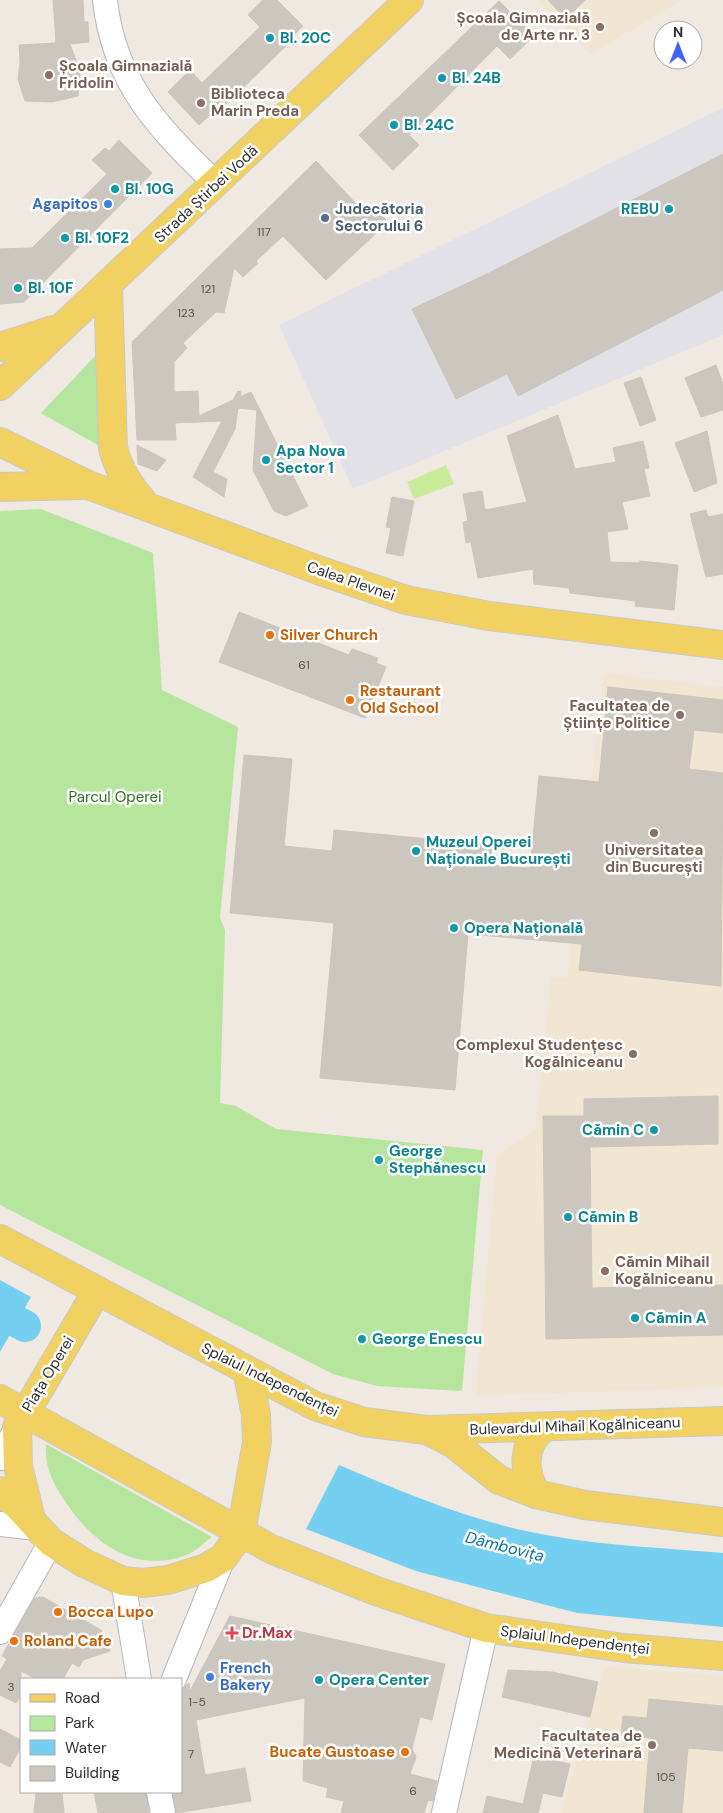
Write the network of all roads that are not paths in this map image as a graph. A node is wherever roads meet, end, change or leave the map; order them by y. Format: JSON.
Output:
{"nodes":[{"id":1,"x":104,"y":0,"type":"edge"},
{"id":2,"x":409,"y":0,"type":"edge"},
{"id":3,"x":216,"y":184,"type":"junction"},
{"id":4,"x":108,"y":287,"type":"junction"},
{"id":5,"x":66,"y":325,"type":"junction"},
{"id":6,"x":0,"y":347,"type":"edge"},
{"id":7,"x":0,"y":386,"type":"edge"},
{"id":8,"x":0,"y":442,"type":"edge"},
{"id":9,"x":88,"y":484,"type":"junction"},
{"id":10,"x":0,"y":487,"type":"edge"},
{"id":11,"x":147,"y":506,"type":"junction"},
{"id":12,"x":723,"y":645,"type":"edge"},
{"id":13,"x":0,"y":1239,"type":"edge"},
{"id":14,"x":97,"y":1291,"type":"junction"},
{"id":15,"x":247,"y":1370,"type":"junction"},
{"id":16,"x":0,"y":1400,"type":"edge"},
{"id":17,"x":723,"y":1421,"type":"edge"},
{"id":18,"x":14,"y":1424,"type":"edge"},
{"id":19,"x":545,"y":1427,"type":"junction"},
{"id":20,"x":426,"y":1430,"type":"junction"},
{"id":21,"x":0,"y":1458,"type":"edge"},
{"id":22,"x":0,"y":1491,"type":"edge"},
{"id":23,"x":536,"y":1494,"type":"junction"},
{"id":24,"x":723,"y":1522,"type":"edge"},
{"id":25,"x":0,"y":1524,"type":"edge"},
{"id":26,"x":40,"y":1530,"type":"junction"},
{"id":27,"x":241,"y":1534,"type":"junction"},
{"id":28,"x":283,"y":1554,"type":"junction"},
{"id":29,"x":223,"y":1558,"type":"junction"},
{"id":30,"x":123,"y":1581,"type":"junction"},
{"id":31,"x":486,"y":1628,"type":"junction"},
{"id":32,"x":0,"y":1632,"type":"edge"},
{"id":33,"x":723,"y":1656,"type":"edge"},
{"id":34,"x":139,"y":1678,"type":"edge"},
{"id":35,"x":174,"y":1678,"type":"edge"},
{"id":36,"x":159,"y":1793,"type":"edge"},
{"id":37,"x":163,"y":1813,"type":"edge"},
{"id":38,"x":444,"y":1813,"type":"edge"}],
"edges":[{"from":1,"to":3,"type":"street"},
{"from":2,"to":3,"type":"main road","name":"Strada Știrbei Vodă"},
{"from":3,"to":4,"type":"main road","name":"Strada Știrbei Vodă"},
{"from":4,"to":5,"type":"main road","name":"Strada Știrbei Vodă"},
{"from":4,"to":11,"type":"main road"},
{"from":5,"to":6,"type":"main road"},
{"from":5,"to":7,"type":"main road","name":"Strada Știrbei Vodă"},
{"from":8,"to":9,"type":"main road","name":"Calea Plevnei"},
{"from":9,"to":10,"type":"main road"},
{"from":9,"to":11,"type":"main road","name":"Calea Plevnei"},
{"from":11,"to":12,"type":"main road","name":"Calea Plevnei"},
{"from":13,"to":14,"type":"main road","name":"Splaiul Independenței"},
{"from":14,"to":15,"type":"main road","name":"Splaiul Independenței"},
{"from":14,"to":18,"type":"main road","name":"Piața Operei"},
{"from":15,"to":20,"type":"main road","name":"Splaiul Independenței"},
{"from":15,"to":27,"type":"main road"},
{"from":16,"to":18,"type":"main road","name":"Splaiul Independenței"},
{"from":17,"to":19,"type":"main road","name":"Bulevardul Mihail Kogălniceanu"},
{"from":18,"to":21,"type":"street","name":"Piața Operei"},
{"from":18,"to":26,"type":"main road"},
{"from":18,"to":27,"type":"main road","name":"Splaiul Independenței"},
{"from":19,"to":20,"type":"main road","name":"Bulevardul Mihail Kogălniceanu"},
{"from":19,"to":23,"type":"main road"},
{"from":20,"to":23,"type":"main road","name":"Splaiul Independenței"},
{"from":22,"to":26,"type":"main road"},
{"from":23,"to":24,"type":"main road","name":"Splaiul Independenței"},
{"from":25,"to":26,"type":"street"},
{"from":26,"to":30,"type":"main road"},
{"from":26,"to":32,"type":"street"},
{"from":27,"to":28,"type":"main road","name":"Splaiul Independenței"},
{"from":27,"to":29,"type":"main road"},
{"from":28,"to":29,"type":"main road"},
{"from":28,"to":31,"type":"main road","name":"Splaiul Independenței"},
{"from":29,"to":30,"type":"main road"},
{"from":29,"to":35,"type":"street"},
{"from":30,"to":34,"type":"street"},
{"from":31,"to":33,"type":"main road","name":"Splaiul Independenței"},
{"from":31,"to":38,"type":"street"},
{"from":36,"to":37,"type":"street"}]}
